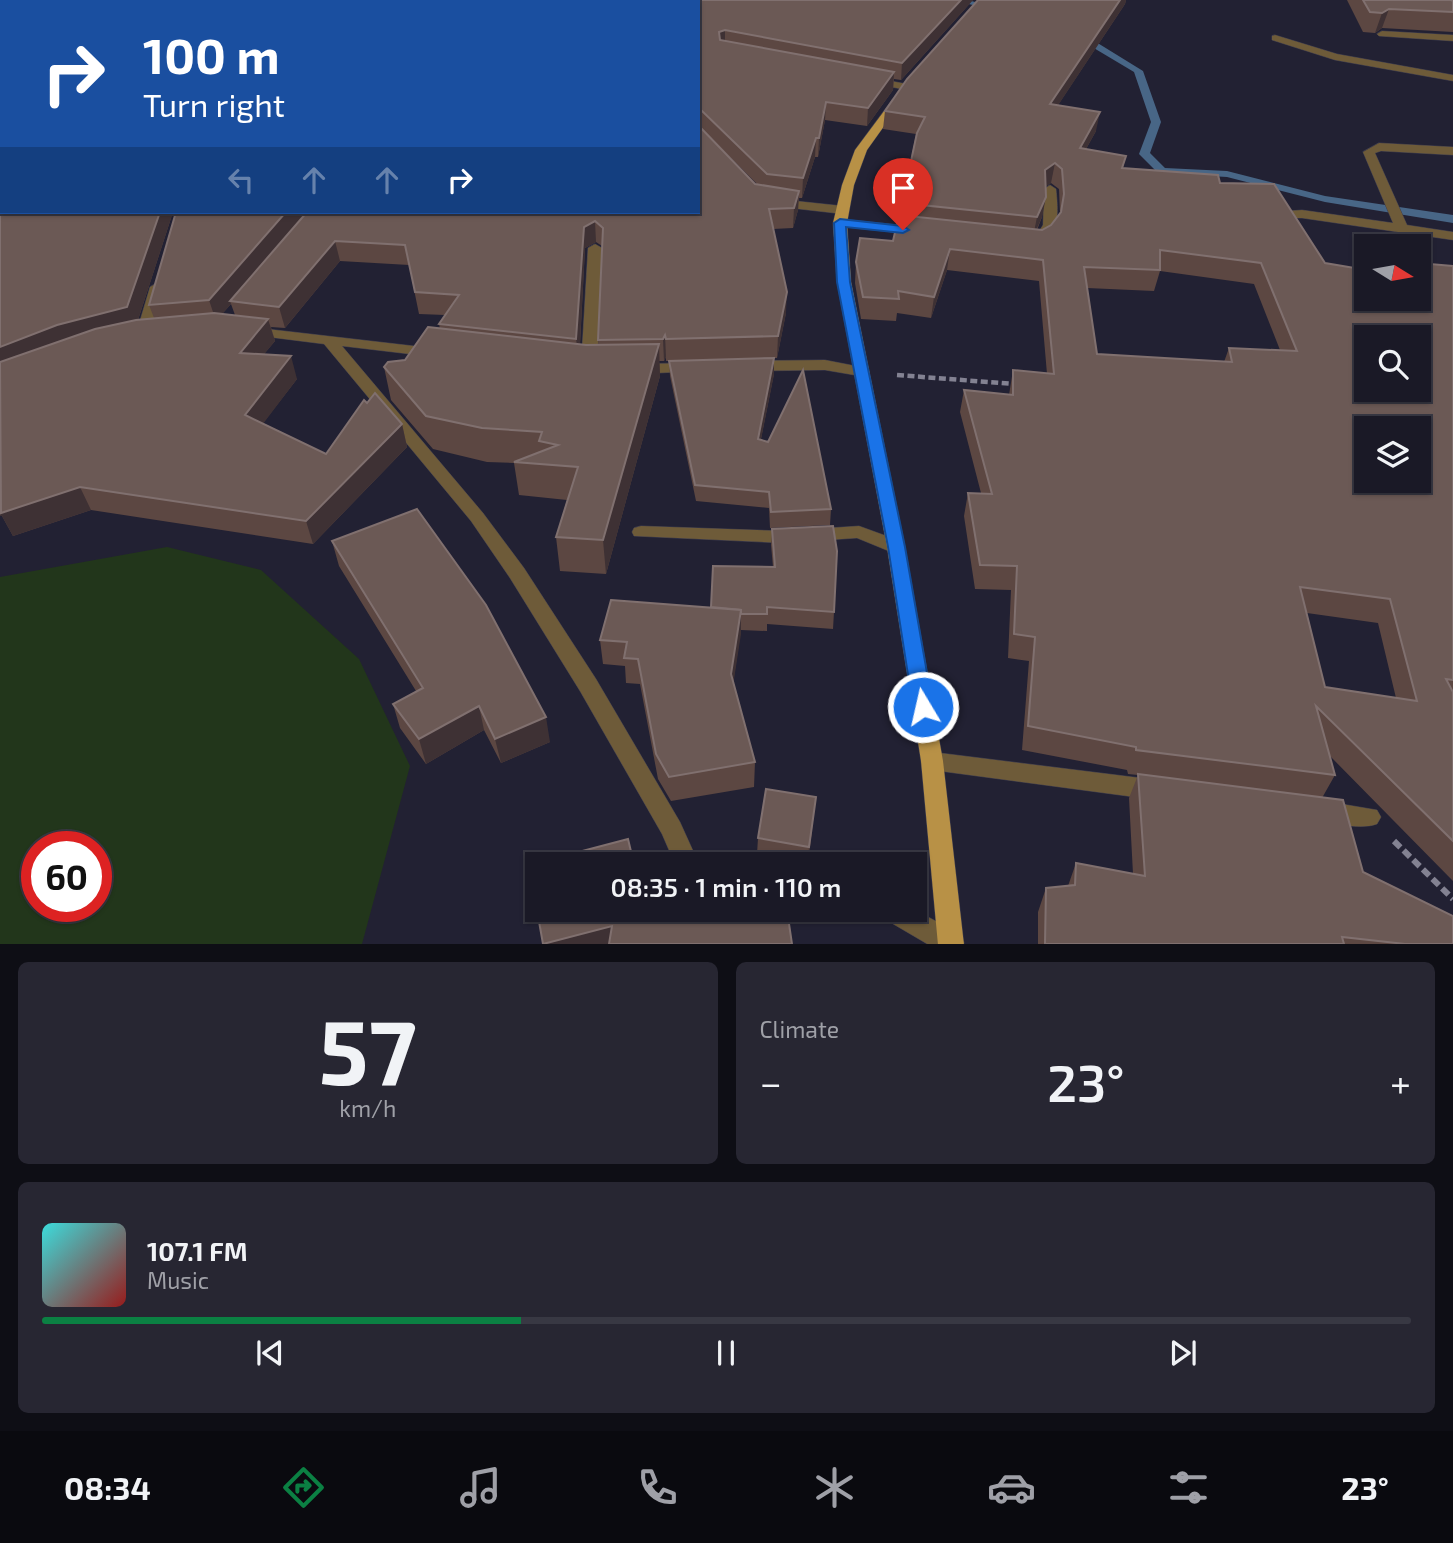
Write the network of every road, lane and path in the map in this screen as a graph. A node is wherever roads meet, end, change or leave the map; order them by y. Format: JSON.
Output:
{"nodes":[{"id":1,"x":1382,"y":34,"type":"edge"},
{"id":2,"x":1275,"y":38,"type":"dead end"},
{"id":3,"x":1453,"y":38,"type":"edge"},
{"id":4,"x":855,"y":77,"type":"edge"},
{"id":5,"x":1453,"y":78,"type":"edge"},
{"id":6,"x":911,"y":82,"type":"joint"},
{"id":7,"x":1453,"y":151,"type":"edge"},
{"id":8,"x":1050,"y":189,"type":"dead end"},
{"id":9,"x":761,"y":199,"type":"edge"},
{"id":10,"x":841,"y":217,"type":"junction"},
{"id":11,"x":1401,"y":225,"type":"junction"},
{"id":12,"x":930,"y":233,"type":"edge"},
{"id":13,"x":1294,"y":234,"type":"edge"},
{"id":14,"x":1453,"y":236,"type":"edge"},
{"id":15,"x":1019,"y":242,"type":"edge"},
{"id":16,"x":595,"y":248,"type":"dead end"},
{"id":17,"x":161,"y":272,"type":"edge"},
{"id":18,"x":235,"y":329,"type":"edge"},
{"id":19,"x":144,"y":335,"type":"edge"},
{"id":20,"x":329,"y":340,"type":"junction"},
{"id":21,"x":452,"y":354,"type":"edge"},
{"id":22,"x":714,"y":367,"type":"edge"},
{"id":23,"x":742,"y":367,"type":"edge"},
{"id":24,"x":860,"y":371,"type":"junction"},
{"id":25,"x":1019,"y":385,"type":"edge"},
{"id":26,"x":641,"y":532,"type":"dead end"},
{"id":27,"x":896,"y":547,"type":"junction"},
{"id":28,"x":932,"y":761,"type":"junction"},
{"id":29,"x":1178,"y":792,"type":"edge"},
{"id":30,"x":1301,"y":808,"type":"edge"},
{"id":31,"x":1369,"y":817,"type":"joint"},
{"id":32,"x":682,"y":852,"type":"edge"},
{"id":33,"x":1453,"y":900,"type":"edge"},
{"id":34,"x":687,"y":922,"type":"edge"},
{"id":35,"x":913,"y":922,"type":"edge"},
{"id":36,"x":686,"y":944,"type":"edge"},
{"id":37,"x":951,"y":944,"type":"edge"}],
"edges":[{"from":1,"to":3,"type":"street"},
{"from":2,"to":5,"type":"street"},
{"from":4,"to":6,"type":"street"},
{"from":6,"to":10,"type":"main road"},
{"from":7,"to":11,"type":"street"},
{"from":8,"to":15,"type":"street"},
{"from":9,"to":10,"type":"street"},
{"from":10,"to":12,"type":"street"},
{"from":10,"to":24,"type":"main road"},
{"from":11,"to":13,"type":"street"},
{"from":11,"to":14,"type":"street"},
{"from":16,"to":22,"type":"street"},
{"from":17,"to":19,"type":"street"},
{"from":18,"to":20,"type":"street"},
{"from":20,"to":21,"type":"street"},
{"from":20,"to":32,"type":"street"},
{"from":23,"to":24,"type":"street"},
{"from":24,"to":25,"type":"path"},
{"from":24,"to":27,"type":"main road"},
{"from":26,"to":27,"type":"street"},
{"from":27,"to":28,"type":"main road"},
{"from":28,"to":29,"type":"street"},
{"from":28,"to":37,"type":"main road"},
{"from":30,"to":31,"type":"street"},
{"from":31,"to":33,"type":"path"},
{"from":34,"to":36,"type":"street"},
{"from":35,"to":37,"type":"street"}]}
